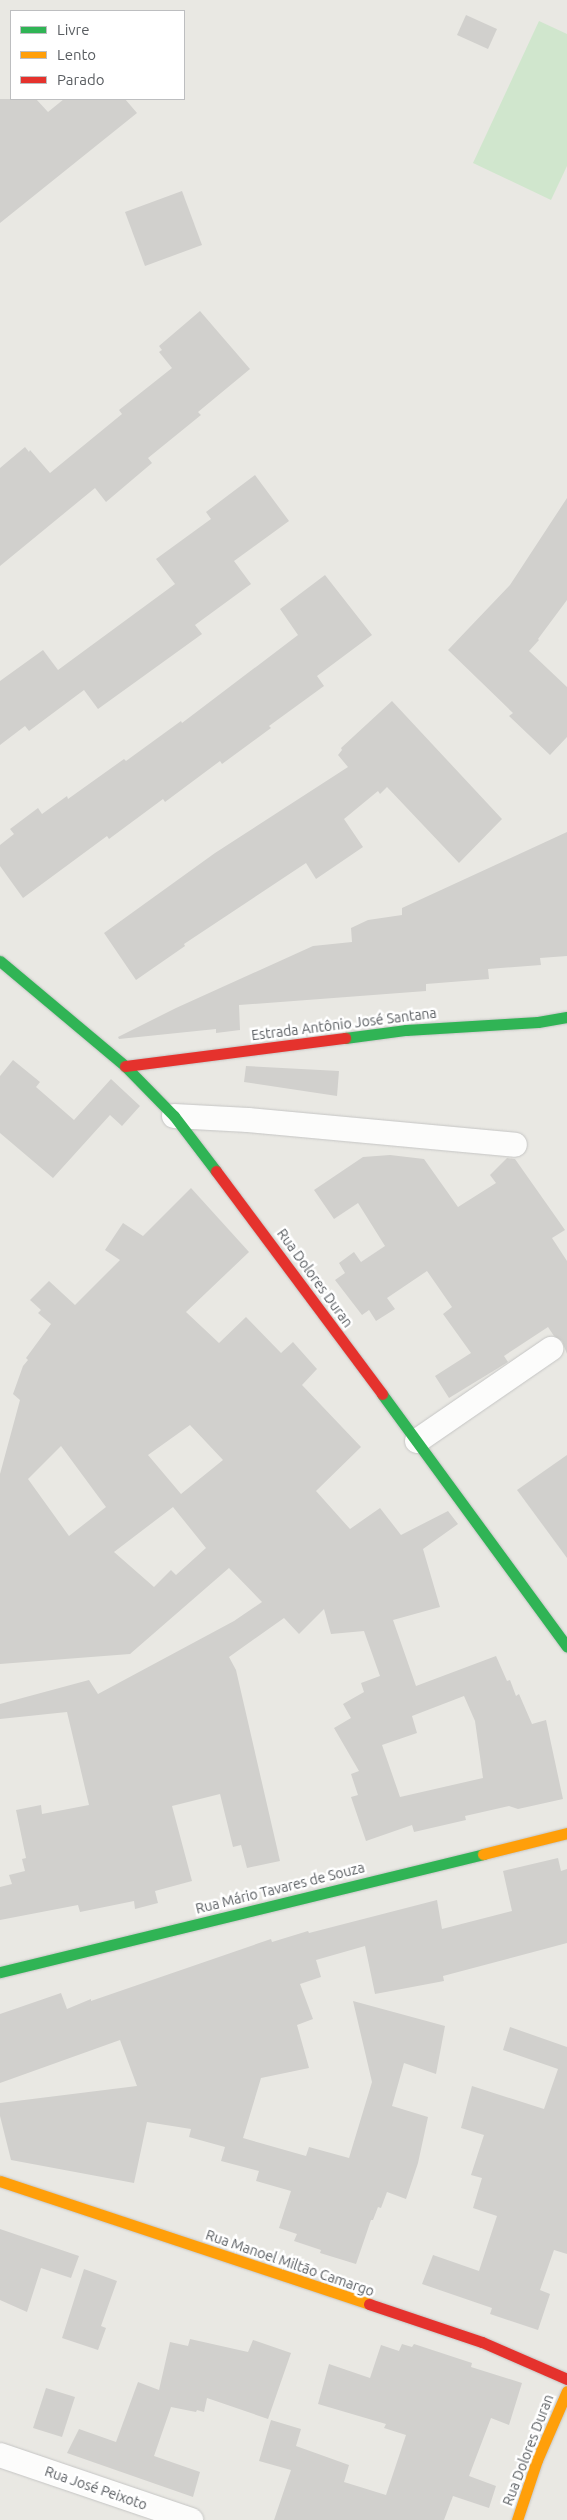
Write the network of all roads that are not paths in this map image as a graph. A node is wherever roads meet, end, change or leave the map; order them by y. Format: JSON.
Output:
{"nodes":[{"id":1,"x":0,"y":961,"type":"edge"},
{"id":2,"x":567,"y":1016,"type":"edge"},
{"id":3,"x":125,"y":1066,"type":"junction"},
{"id":4,"x":174,"y":1116,"type":"junction"},
{"id":5,"x":515,"y":1145,"type":"dead end"},
{"id":6,"x":551,"y":1349,"type":"dead end"},
{"id":7,"x":417,"y":1441,"type":"junction"},
{"id":8,"x":567,"y":1648,"type":"edge"},
{"id":9,"x":567,"y":1833,"type":"edge"},
{"id":10,"x":0,"y":1972,"type":"edge"},
{"id":11,"x":0,"y":2181,"type":"edge"},
{"id":12,"x":567,"y":2380,"type":"edge"},
{"id":13,"x":567,"y":2391,"type":"edge"},
{"id":14,"x":0,"y":2455,"type":"edge"},
{"id":15,"x":191,"y":2520,"type":"edge"},
{"id":16,"x":516,"y":2520,"type":"edge"}],
"edges":[{"from":1,"to":3,"type":"street","name":"Rua Dolores Duran"},
{"from":2,"to":3,"type":"street","name":"Estrada Antônio José Santana"},
{"from":3,"to":4,"type":"street","name":"Rua Dolores Duran"},
{"from":4,"to":5,"type":"street"},
{"from":4,"to":7,"type":"street","name":"Rua Dolores Duran"},
{"from":6,"to":7,"type":"street"},
{"from":7,"to":8,"type":"street","name":"Rua Dolores Duran"},
{"from":9,"to":10,"type":"street","name":"Rua Mário Tavares de Souza"},
{"from":11,"to":12,"type":"street","name":"Rua Manoel Miltão Camargo"},
{"from":13,"to":16,"type":"street","name":"Rua Dolores Duran"},
{"from":14,"to":15,"type":"street","name":"Rua José Peixoto"}]}
